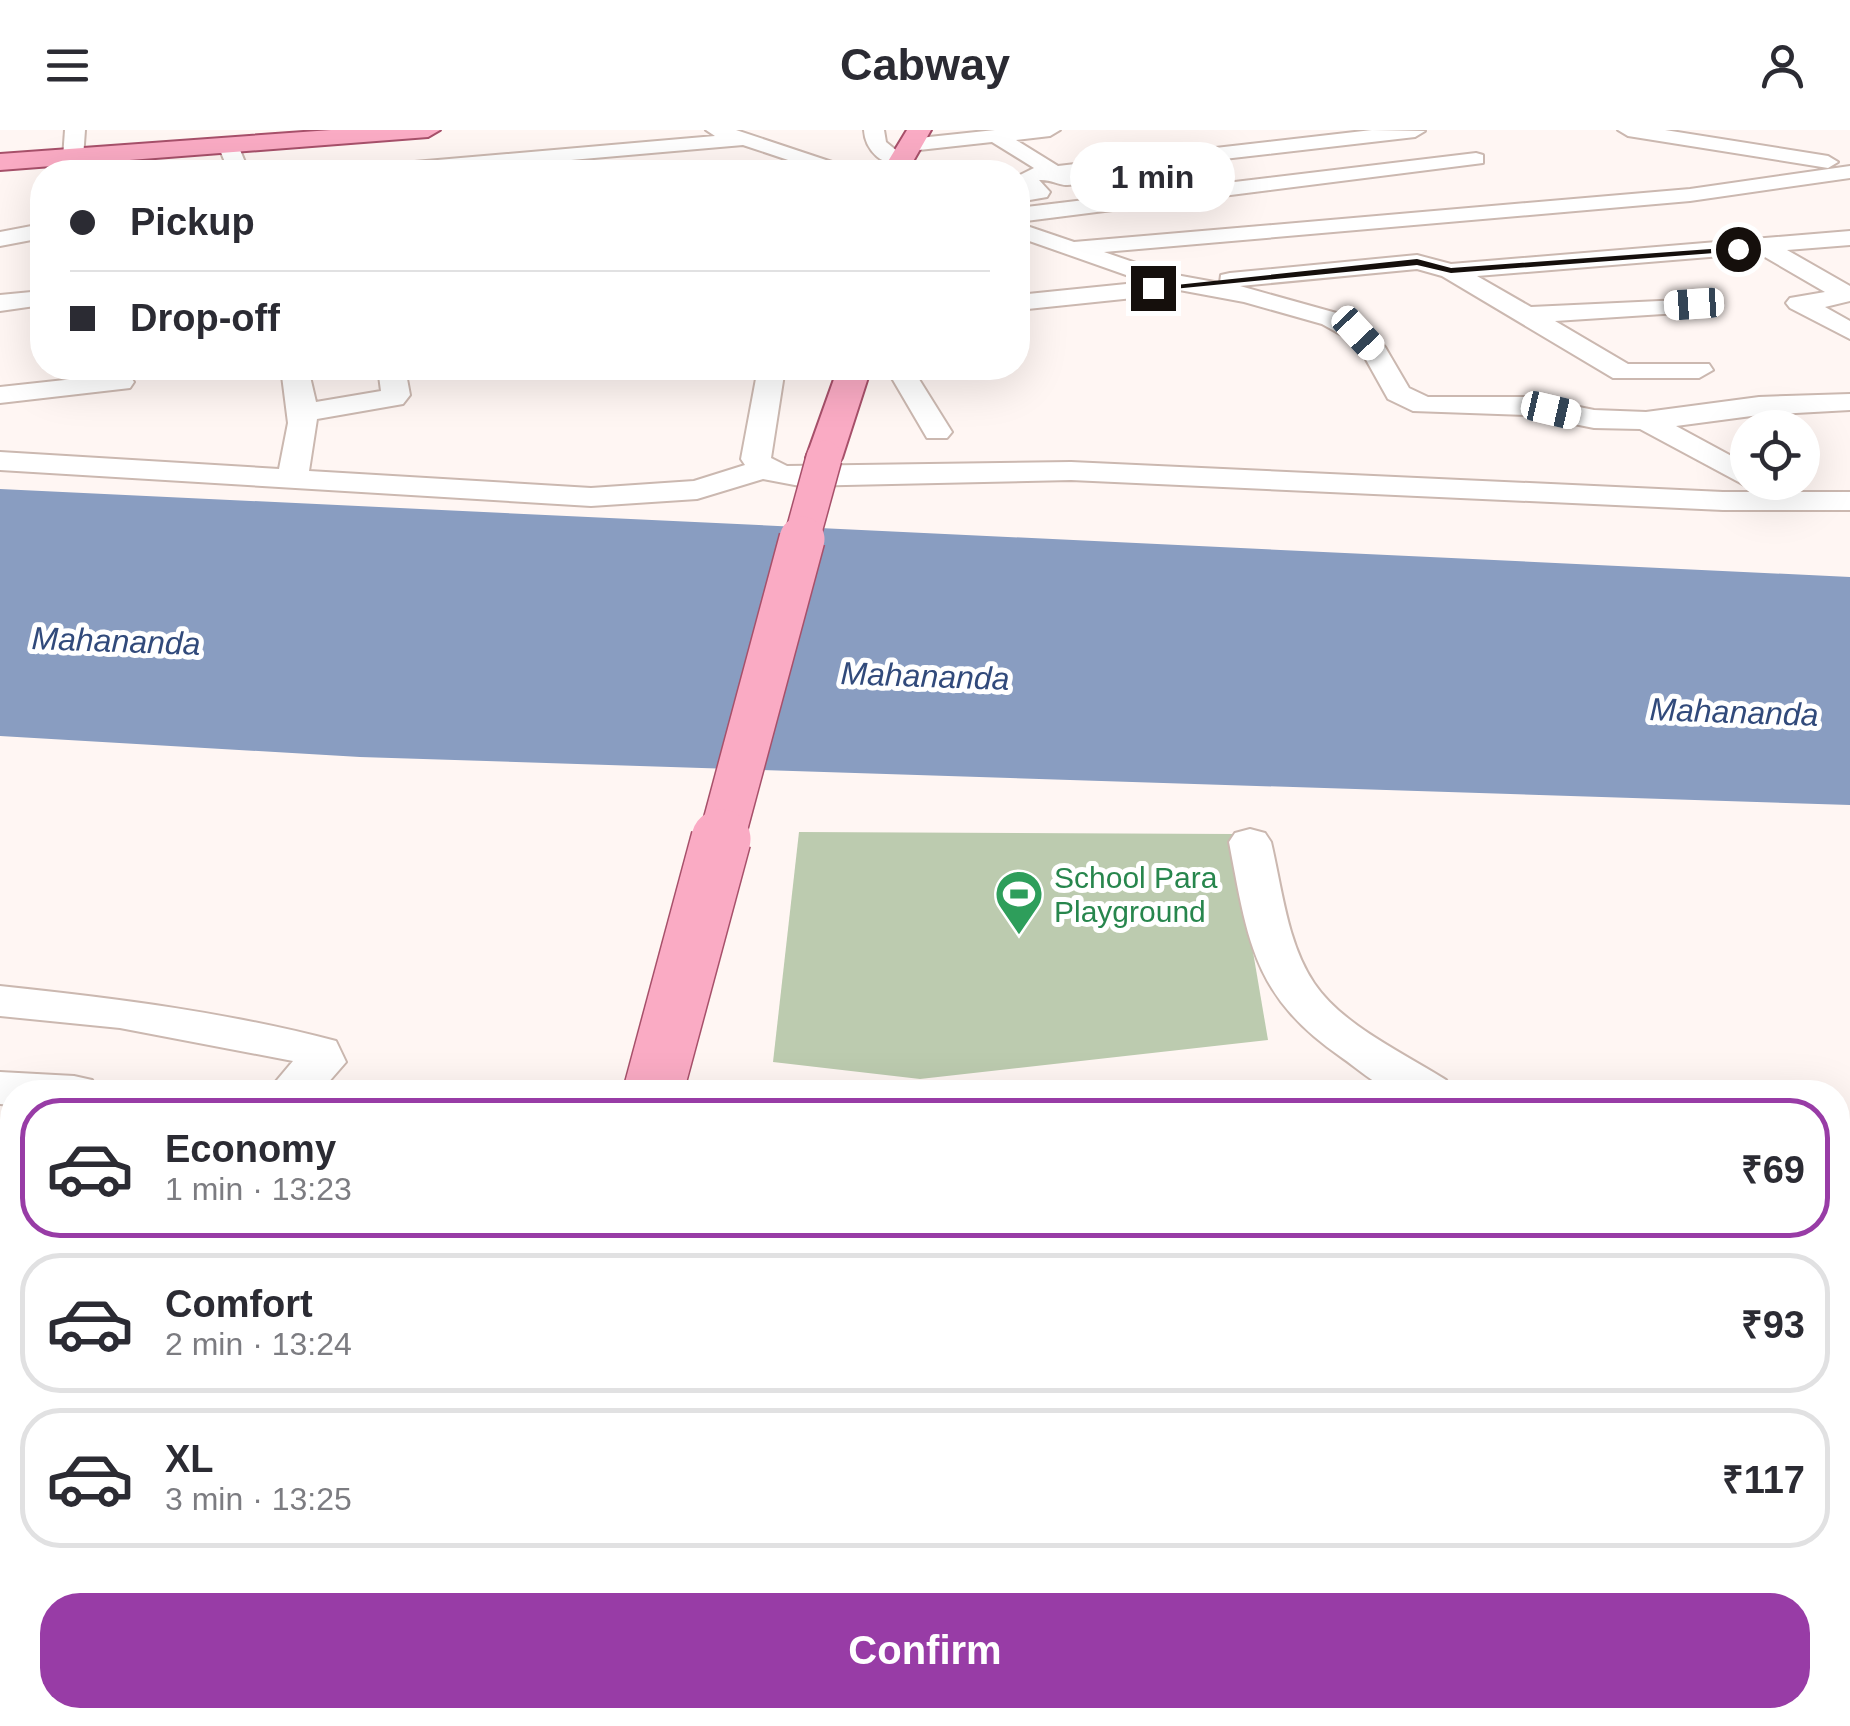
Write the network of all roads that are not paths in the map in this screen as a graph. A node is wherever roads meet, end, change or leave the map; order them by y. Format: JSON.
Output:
{"nodes":[{"id":1,"x":75,"y":130,"type":"edge"},
{"id":2,"x":428,"y":130,"type":"edge"},
{"id":3,"x":573,"y":130,"type":"edge"},
{"id":4,"x":716,"y":130,"type":"edge"},
{"id":5,"x":874,"y":130,"type":"edge"},
{"id":6,"x":1050,"y":130,"type":"edge"},
{"id":7,"x":1628,"y":130,"type":"edge"},
{"id":8,"x":1415,"y":131,"type":"edge"},
{"id":9,"x":996,"y":136,"type":"junction"},
{"id":10,"x":741,"y":140,"type":"junction"},
{"id":11,"x":1828,"y":140,"type":"dead end"},
{"id":12,"x":228,"y":145,"type":"junction"},
{"id":13,"x":1252,"y":148,"type":"junction"},
{"id":14,"x":1748,"y":148,"type":"junction"},
{"id":15,"x":1850,"y":150,"type":"edge"},
{"id":16,"x":904,"y":151,"type":"edge"},
{"id":17,"x":600,"y":154,"type":"junction"},
{"id":18,"x":1804,"y":158,"type":"junction"},
{"id":19,"x":72,"y":160,"type":"edge"},
{"id":20,"x":111,"y":160,"type":"edge"},
{"id":21,"x":234,"y":160,"type":"edge"},
{"id":22,"x":527,"y":160,"type":"edge"},
{"id":23,"x":610,"y":160,"type":"edge"},
{"id":24,"x":803,"y":160,"type":"edge"},
{"id":25,"x":1476,"y":160,"type":"dead end"},
{"id":26,"x":0,"y":162,"type":"edge"},
{"id":27,"x":30,"y":163,"type":"edge"},
{"id":28,"x":1096,"y":167,"type":"junction"},
{"id":29,"x":1850,"y":169,"type":"edge"},
{"id":30,"x":1710,"y":170,"type":"dead end"},
{"id":31,"x":1055,"y":172,"type":"junction"},
{"id":32,"x":1672,"y":174,"type":"dead end"},
{"id":33,"x":1030,"y":176,"type":"edge"},
{"id":34,"x":1310,"y":178,"type":"junction"},
{"id":35,"x":1850,"y":193,"type":"edge"},
{"id":36,"x":1146,"y":198,"type":"junction"},
{"id":37,"x":1649,"y":199,"type":"junction"},
{"id":38,"x":1806,"y":202,"type":"dead end"},
{"id":39,"x":1103,"y":204,"type":"junction"},
{"id":40,"x":1568,"y":206,"type":"junction"},
{"id":41,"x":1030,"y":213,"type":"edge"},
{"id":42,"x":1694,"y":218,"type":"dead end"},
{"id":43,"x":30,"y":233,"type":"edge"},
{"id":44,"x":1030,"y":234,"type":"edge"},
{"id":45,"x":1850,"y":238,"type":"edge"},
{"id":46,"x":0,"y":239,"type":"edge"},
{"id":47,"x":1156,"y":239,"type":"junction"},
{"id":48,"x":1765,"y":247,"type":"junction"},
{"id":49,"x":1069,"y":248,"type":"junction"},
{"id":50,"x":1451,"y":270,"type":"junction"},
{"id":51,"x":1850,"y":275,"type":"edge"},
{"id":52,"x":1815,"y":277,"type":"junction"},
{"id":53,"x":1187,"y":285,"type":"junction"},
{"id":54,"x":30,"y":299,"type":"edge"},
{"id":55,"x":1030,"y":302,"type":"edge"},
{"id":56,"x":0,"y":303,"type":"edge"},
{"id":57,"x":1694,"y":304,"type":"dead end"},
{"id":58,"x":1530,"y":315,"type":"junction"},
{"id":59,"x":1850,"y":331,"type":"edge"},
{"id":60,"x":1698,"y":370,"type":"dead end"},
{"id":61,"x":297,"y":380,"type":"edge"},
{"id":62,"x":393,"y":380,"type":"edge"},
{"id":63,"x":770,"y":380,"type":"edge"},
{"id":64,"x":850,"y":380,"type":"edge"},
{"id":65,"x":906,"y":380,"type":"edge"},
{"id":66,"x":120,"y":382,"type":"dead end"},
{"id":67,"x":0,"y":395,"type":"edge"},
{"id":68,"x":1850,"y":402,"type":"edge"},
{"id":69,"x":304,"y":412,"type":"junction"},
{"id":70,"x":1646,"y":421,"type":"junction"},
{"id":71,"x":937,"y":432,"type":"dead end"},
{"id":72,"x":0,"y":461,"type":"edge"},
{"id":73,"x":1730,"y":468,"type":"edge"},
{"id":74,"x":764,"y":469,"type":"junction"},
{"id":75,"x":292,"y":478,"type":"junction"},
{"id":76,"x":1788,"y":500,"type":"edge"},
{"id":77,"x":1850,"y":501,"type":"edge"},
{"id":78,"x":1791,"y":502,"type":"junction"},
{"id":79,"x":1250,"y":842,"type":"dead end"},
{"id":80,"x":0,"y":1001,"type":"edge"},
{"id":81,"x":304,"y":1080,"type":"edge"},
{"id":82,"x":656,"y":1080,"type":"edge"},
{"id":83,"x":1411,"y":1080,"type":"edge"}],
"edges":[{"from":1,"to":19,"type":"street"},
{"from":2,"to":12,"type":"main road"},
{"from":3,"to":17,"type":"street"},
{"from":4,"to":10,"type":"street"},
{"from":5,"to":16,"type":"street"},
{"from":6,"to":9,"type":"street"},
{"from":7,"to":14,"type":"street"},
{"from":8,"to":13,"type":"street"},
{"from":9,"to":16,"type":"street"},
{"from":9,"to":31,"type":"street"},
{"from":10,"to":17,"type":"street"},
{"from":10,"to":24,"type":"street"},
{"from":11,"to":14,"type":"street"},
{"from":12,"to":20,"type":"main road"},
{"from":12,"to":21,"type":"street"},
{"from":13,"to":28,"type":"street"},
{"from":13,"to":34,"type":"street"},
{"from":14,"to":18,"type":"street"},
{"from":15,"to":18,"type":"street"},
{"from":17,"to":22,"type":"street"},
{"from":17,"to":23,"type":"street"},
{"from":18,"to":29,"type":"street"},
{"from":18,"to":30,"type":"street"},
{"from":25,"to":34,"type":"street"},
{"from":26,"to":27,"type":"main road"},
{"from":28,"to":31,"type":"street"},
{"from":28,"to":36,"type":"street"},
{"from":29,"to":37,"type":"street"},
{"from":31,"to":33,"type":"street"},
{"from":31,"to":39,"type":"street"},
{"from":32,"to":37,"type":"street"},
{"from":34,"to":36,"type":"street"},
{"from":35,"to":38,"type":"street"},
{"from":36,"to":39,"type":"street"},
{"from":37,"to":40,"type":"street"},
{"from":39,"to":41,"type":"street"},
{"from":39,"to":47,"type":"street"},
{"from":40,"to":42,"type":"street"},
{"from":40,"to":47,"type":"street"},
{"from":43,"to":46,"type":"street"},
{"from":44,"to":49,"type":"street"},
{"from":45,"to":48,"type":"street"},
{"from":47,"to":49,"type":"street"},
{"from":48,"to":50,"type":"street"},
{"from":48,"to":52,"type":"street"},
{"from":49,"to":53,"type":"street"},
{"from":50,"to":53,"type":"street"},
{"from":50,"to":58,"type":"street"},
{"from":51,"to":52,"type":"street"},
{"from":52,"to":59,"type":"street"},
{"from":53,"to":55,"type":"street"},
{"from":53,"to":70,"type":"street"},
{"from":54,"to":56,"type":"street"},
{"from":57,"to":58,"type":"street"},
{"from":58,"to":60,"type":"street"},
{"from":61,"to":69,"type":"street"},
{"from":62,"to":69,"type":"street"},
{"from":63,"to":74,"type":"street"},
{"from":64,"to":82,"type":"main road","bridge":true},
{"from":65,"to":71,"type":"street"},
{"from":66,"to":67,"type":"street"},
{"from":68,"to":70,"type":"street"},
{"from":69,"to":75,"type":"street"},
{"from":70,"to":73,"type":"street"},
{"from":72,"to":75,"type":"street"},
{"from":74,"to":75,"type":"street"},
{"from":74,"to":78,"type":"street"},
{"from":76,"to":78,"type":"street"},
{"from":77,"to":78,"type":"street"},
{"from":79,"to":83,"type":"street"},
{"from":80,"to":81,"type":"street"}]}
